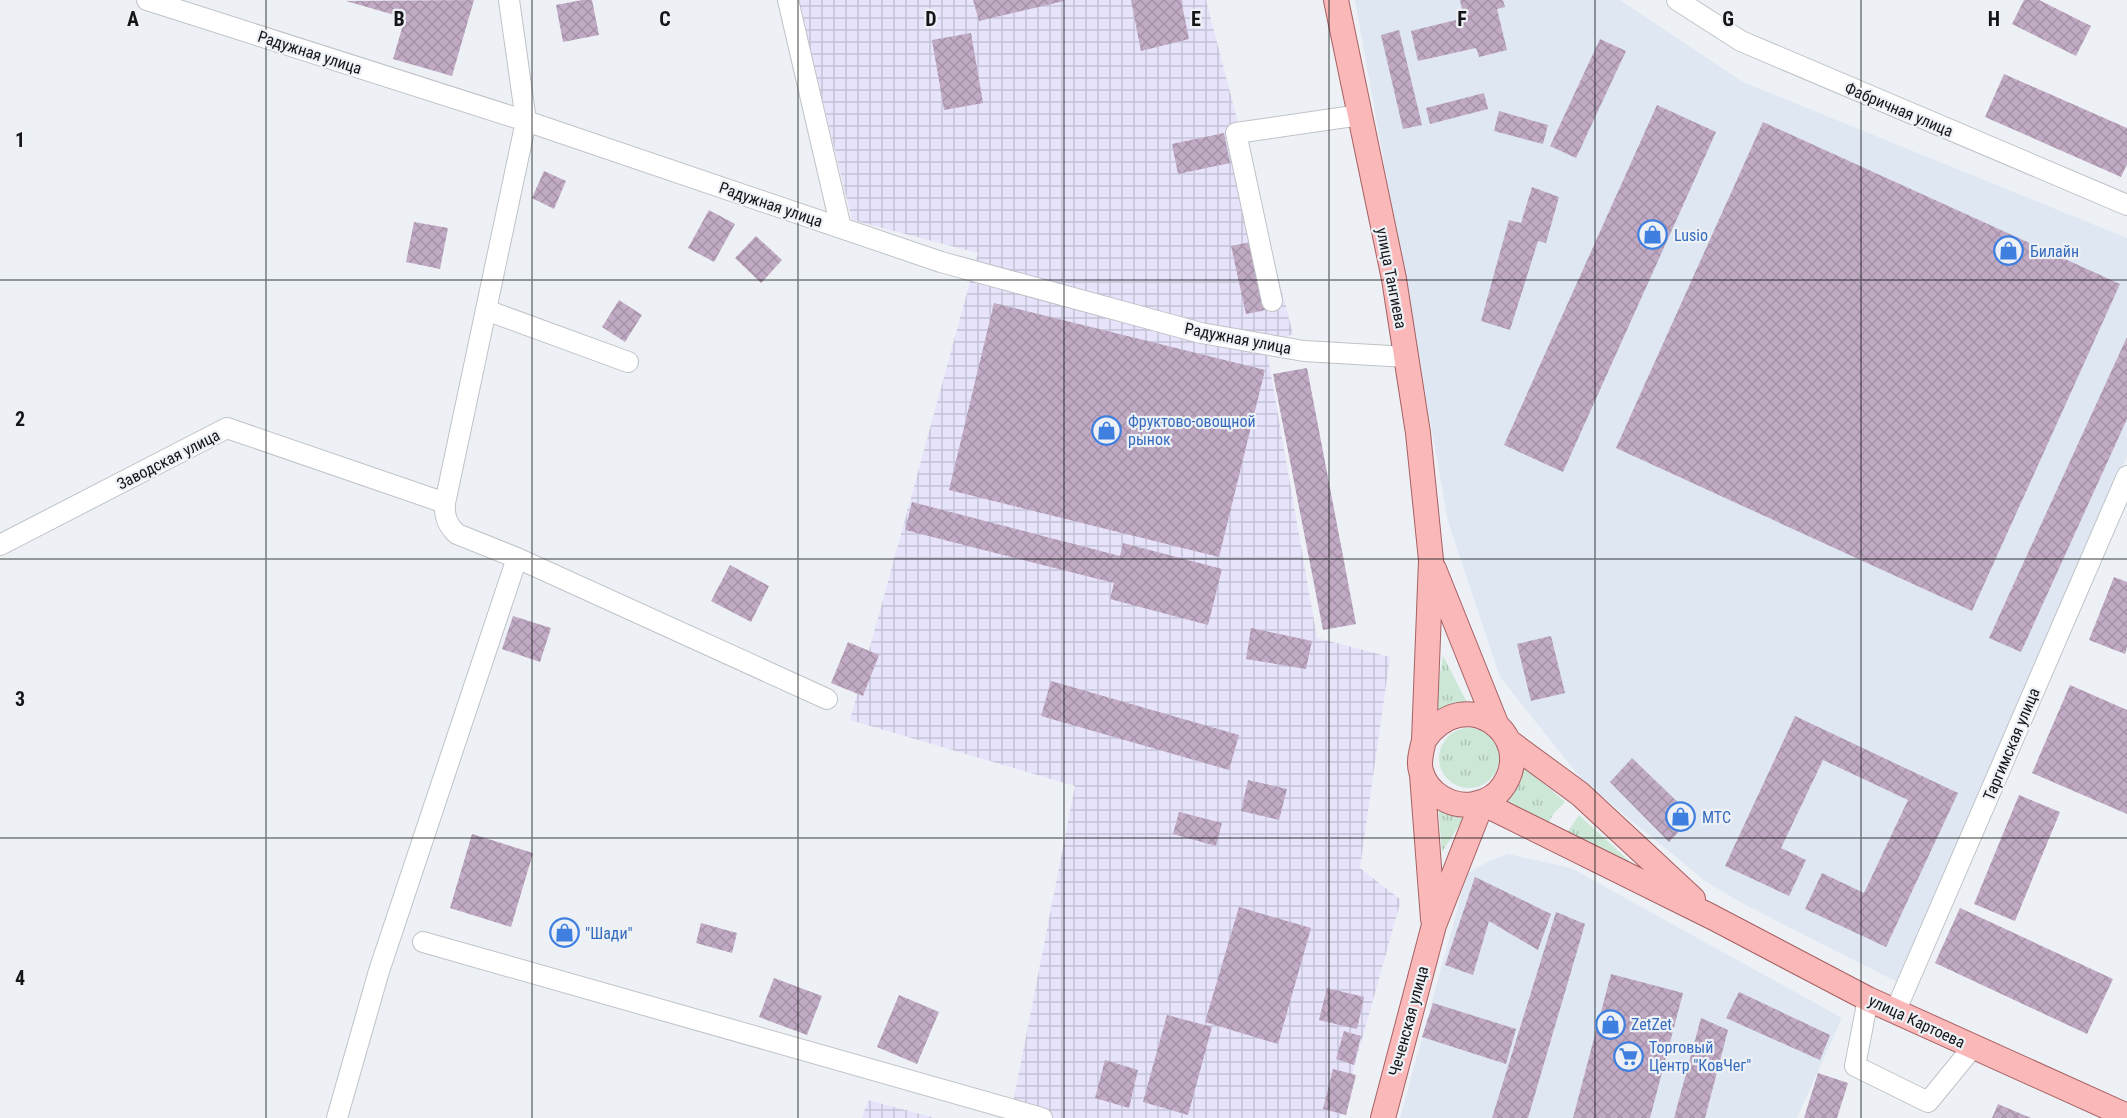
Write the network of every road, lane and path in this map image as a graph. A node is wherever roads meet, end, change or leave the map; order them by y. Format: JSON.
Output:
{"nodes":[{"id":1,"x":147,"y":0,"type":"edge"},
{"id":2,"x":509,"y":0,"type":"edge"},
{"id":3,"x":788,"y":0,"type":"edge"},
{"id":4,"x":1336,"y":0,"type":"edge"},
{"id":5,"x":1677,"y":0,"type":"edge"},
{"id":6,"x":1360,"y":115,"type":"junction"},
{"id":7,"x":526,"y":121,"type":"junction"},
{"id":8,"x":2127,"y":205,"type":"edge"},
{"id":9,"x":841,"y":228,"type":"junction"},
{"id":10,"x":1272,"y":301,"type":"dead end"},
{"id":11,"x":486,"y":310,"type":"junction"},
{"id":12,"x":1407,"y":357,"type":"junction"},
{"id":13,"x":628,"y":362,"type":"dead end"},
{"id":14,"x":2127,"y":476,"type":"edge"},
{"id":15,"x":445,"y":503,"type":"junction"},
{"id":16,"x":0,"y":545,"type":"edge"},
{"id":17,"x":517,"y":558,"type":"junction"},
{"id":18,"x":1431,"y":560,"type":"junction"},
{"id":19,"x":827,"y":699,"type":"dead end"},
{"id":20,"x":1503,"y":733,"type":"junction"},
{"id":21,"x":1424,"y":740,"type":"junction"},
{"id":22,"x":1421,"y":771,"type":"junction"},
{"id":23,"x":1482,"y":803,"type":"junction"},
{"id":24,"x":1712,"y":917,"type":"junction"},
{"id":25,"x":1434,"y":925,"type":"junction"},
{"id":26,"x":423,"y":942,"type":"dead end"},
{"id":27,"x":1868,"y":999,"type":"junction"},
{"id":28,"x":1895,"y":1012,"type":"junction"},
{"id":29,"x":1973,"y":1047,"type":"junction"},
{"id":30,"x":2127,"y":1116,"type":"edge"},
{"id":31,"x":337,"y":1118,"type":"edge"},
{"id":32,"x":1042,"y":1118,"type":"edge"},
{"id":33,"x":1383,"y":1118,"type":"edge"}],
"edges":[{"from":1,"to":7,"type":"street","name":"Радужная улица"},
{"from":2,"to":7,"type":"street"},
{"from":3,"to":9,"type":"street"},
{"from":4,"to":6,"type":"main road","name":"улица Тангиева"},
{"from":5,"to":8,"type":"street","name":"Фабричная улица"},
{"from":6,"to":10,"type":"street"},
{"from":6,"to":12,"type":"main road","name":"улица Тангиева"},
{"from":7,"to":9,"type":"street","name":"Радужная улица"},
{"from":7,"to":11,"type":"street"},
{"from":9,"to":12,"type":"street","name":"Радужная улица"},
{"from":11,"to":13,"type":"street"},
{"from":11,"to":15,"type":"street"},
{"from":12,"to":18,"type":"main road","name":"улица Тангиева"},
{"from":14,"to":28,"type":"street","name":"Таргимская улица"},
{"from":15,"to":16,"type":"street","name":"Заводская улица"},
{"from":15,"to":17,"type":"street"},
{"from":17,"to":19,"type":"street"},
{"from":17,"to":31,"type":"street"},
{"from":18,"to":20,"type":"main road"},
{"from":18,"to":21,"type":"main road"},
{"from":20,"to":21,"type":"main road"},
{"from":20,"to":23,"type":"main road"},
{"from":20,"to":24,"type":"main road","name":"улица Картоева"},
{"from":21,"to":22,"type":"main road"},
{"from":22,"to":23,"type":"main road"},
{"from":22,"to":25,"type":"main road","name":"Чеченская улица"},
{"from":23,"to":24,"type":"main road","name":"улица Картоева"},
{"from":23,"to":25,"type":"main road","name":"Чеченская улица"},
{"from":24,"to":27,"type":"main road","name":"улица Картоева"},
{"from":25,"to":33,"type":"main road","name":"Чеченская улица"},
{"from":26,"to":32,"type":"street"},
{"from":27,"to":28,"type":"main road","name":"улица Картоева"},
{"from":27,"to":29,"type":"street"},
{"from":28,"to":29,"type":"main road","name":"улица Картоева"},
{"from":29,"to":30,"type":"main road","name":"улица Картоева"}]}
